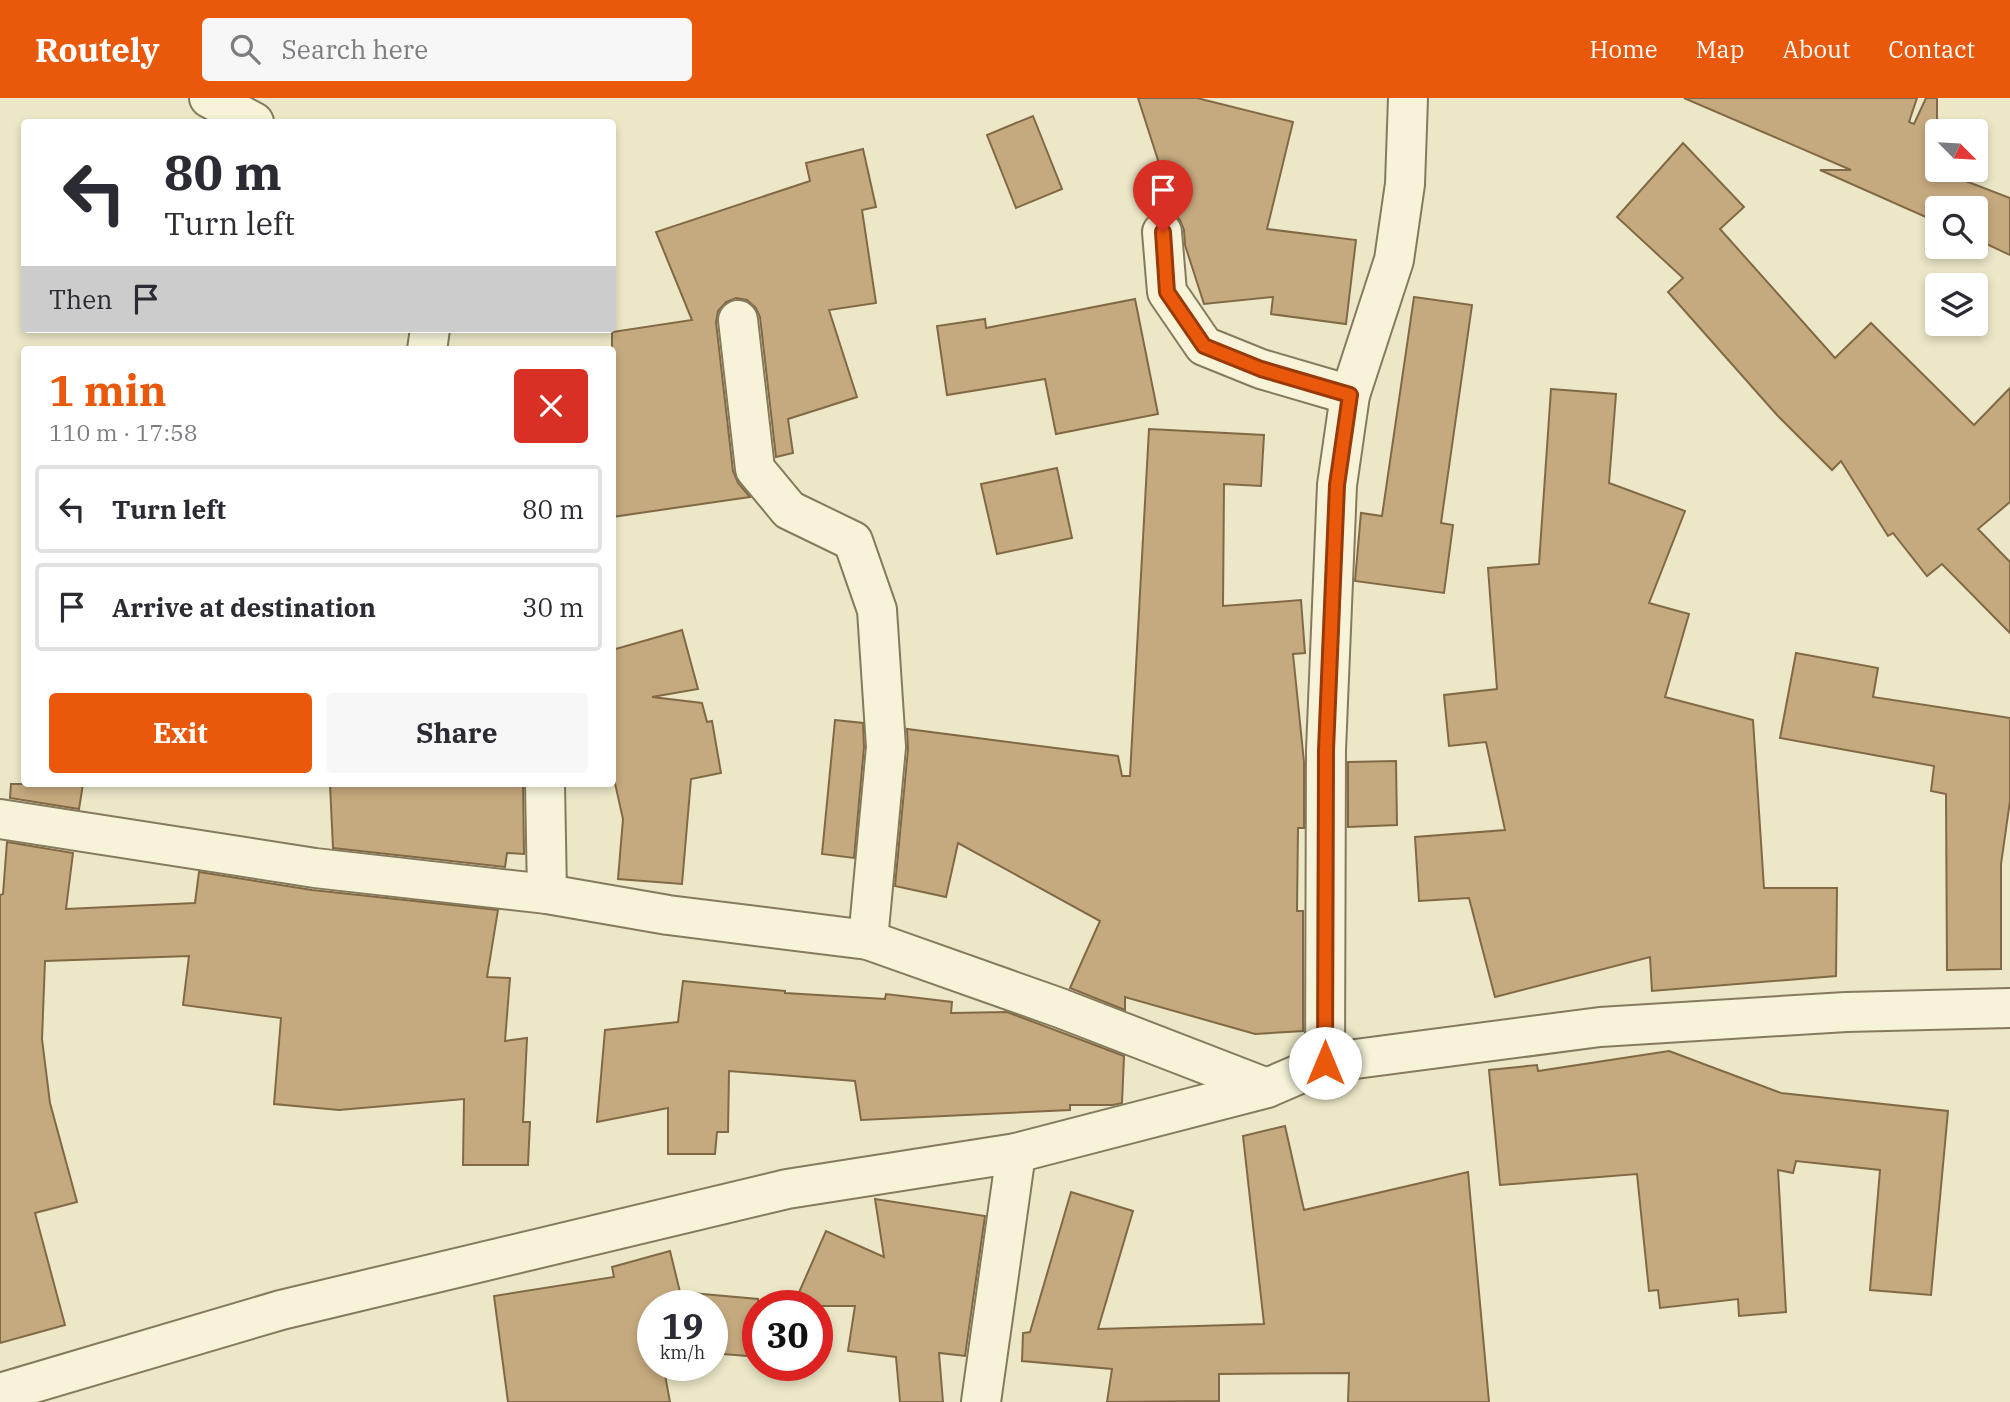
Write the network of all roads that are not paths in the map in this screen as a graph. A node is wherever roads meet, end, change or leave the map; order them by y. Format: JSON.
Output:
{"nodes":[{"id":1,"x":209,"y":98,"type":"edge"},
{"id":2,"x":1408,"y":98,"type":"edge"},
{"id":3,"x":248,"y":119,"type":"edge"},
{"id":4,"x":1163,"y":232,"type":"dead end"},
{"id":5,"x":738,"y":320,"type":"dead end"},
{"id":6,"x":1350,"y":395,"type":"junction"},
{"id":7,"x":545,"y":787,"type":"edge"},
{"id":8,"x":0,"y":819,"type":"edge"},
{"id":9,"x":547,"y":894,"type":"junction"},
{"id":10,"x":868,"y":940,"type":"junction"},
{"id":11,"x":2010,"y":1008,"type":"edge"},
{"id":12,"x":1325,"y":1063,"type":"junction"},
{"id":13,"x":1267,"y":1088,"type":"junction"},
{"id":14,"x":1016,"y":1153,"type":"junction"},
{"id":15,"x":61,"y":1389,"type":"edge"},
{"id":16,"x":0,"y":1393,"type":"edge"},
{"id":17,"x":981,"y":1402,"type":"edge"}],
"edges":[{"from":1,"to":3,"type":"street"},
{"from":2,"to":6,"type":"street"},
{"from":4,"to":6,"type":"street"},
{"from":5,"to":10,"type":"street"},
{"from":6,"to":12,"type":"street"},
{"from":7,"to":9,"type":"street"},
{"from":8,"to":9,"type":"street"},
{"from":9,"to":10,"type":"street"},
{"from":10,"to":13,"type":"street"},
{"from":11,"to":12,"type":"street"},
{"from":12,"to":13,"type":"street"},
{"from":13,"to":14,"type":"street"},
{"from":14,"to":15,"type":"street"},
{"from":14,"to":17,"type":"street"},
{"from":15,"to":16,"type":"street"}]}
